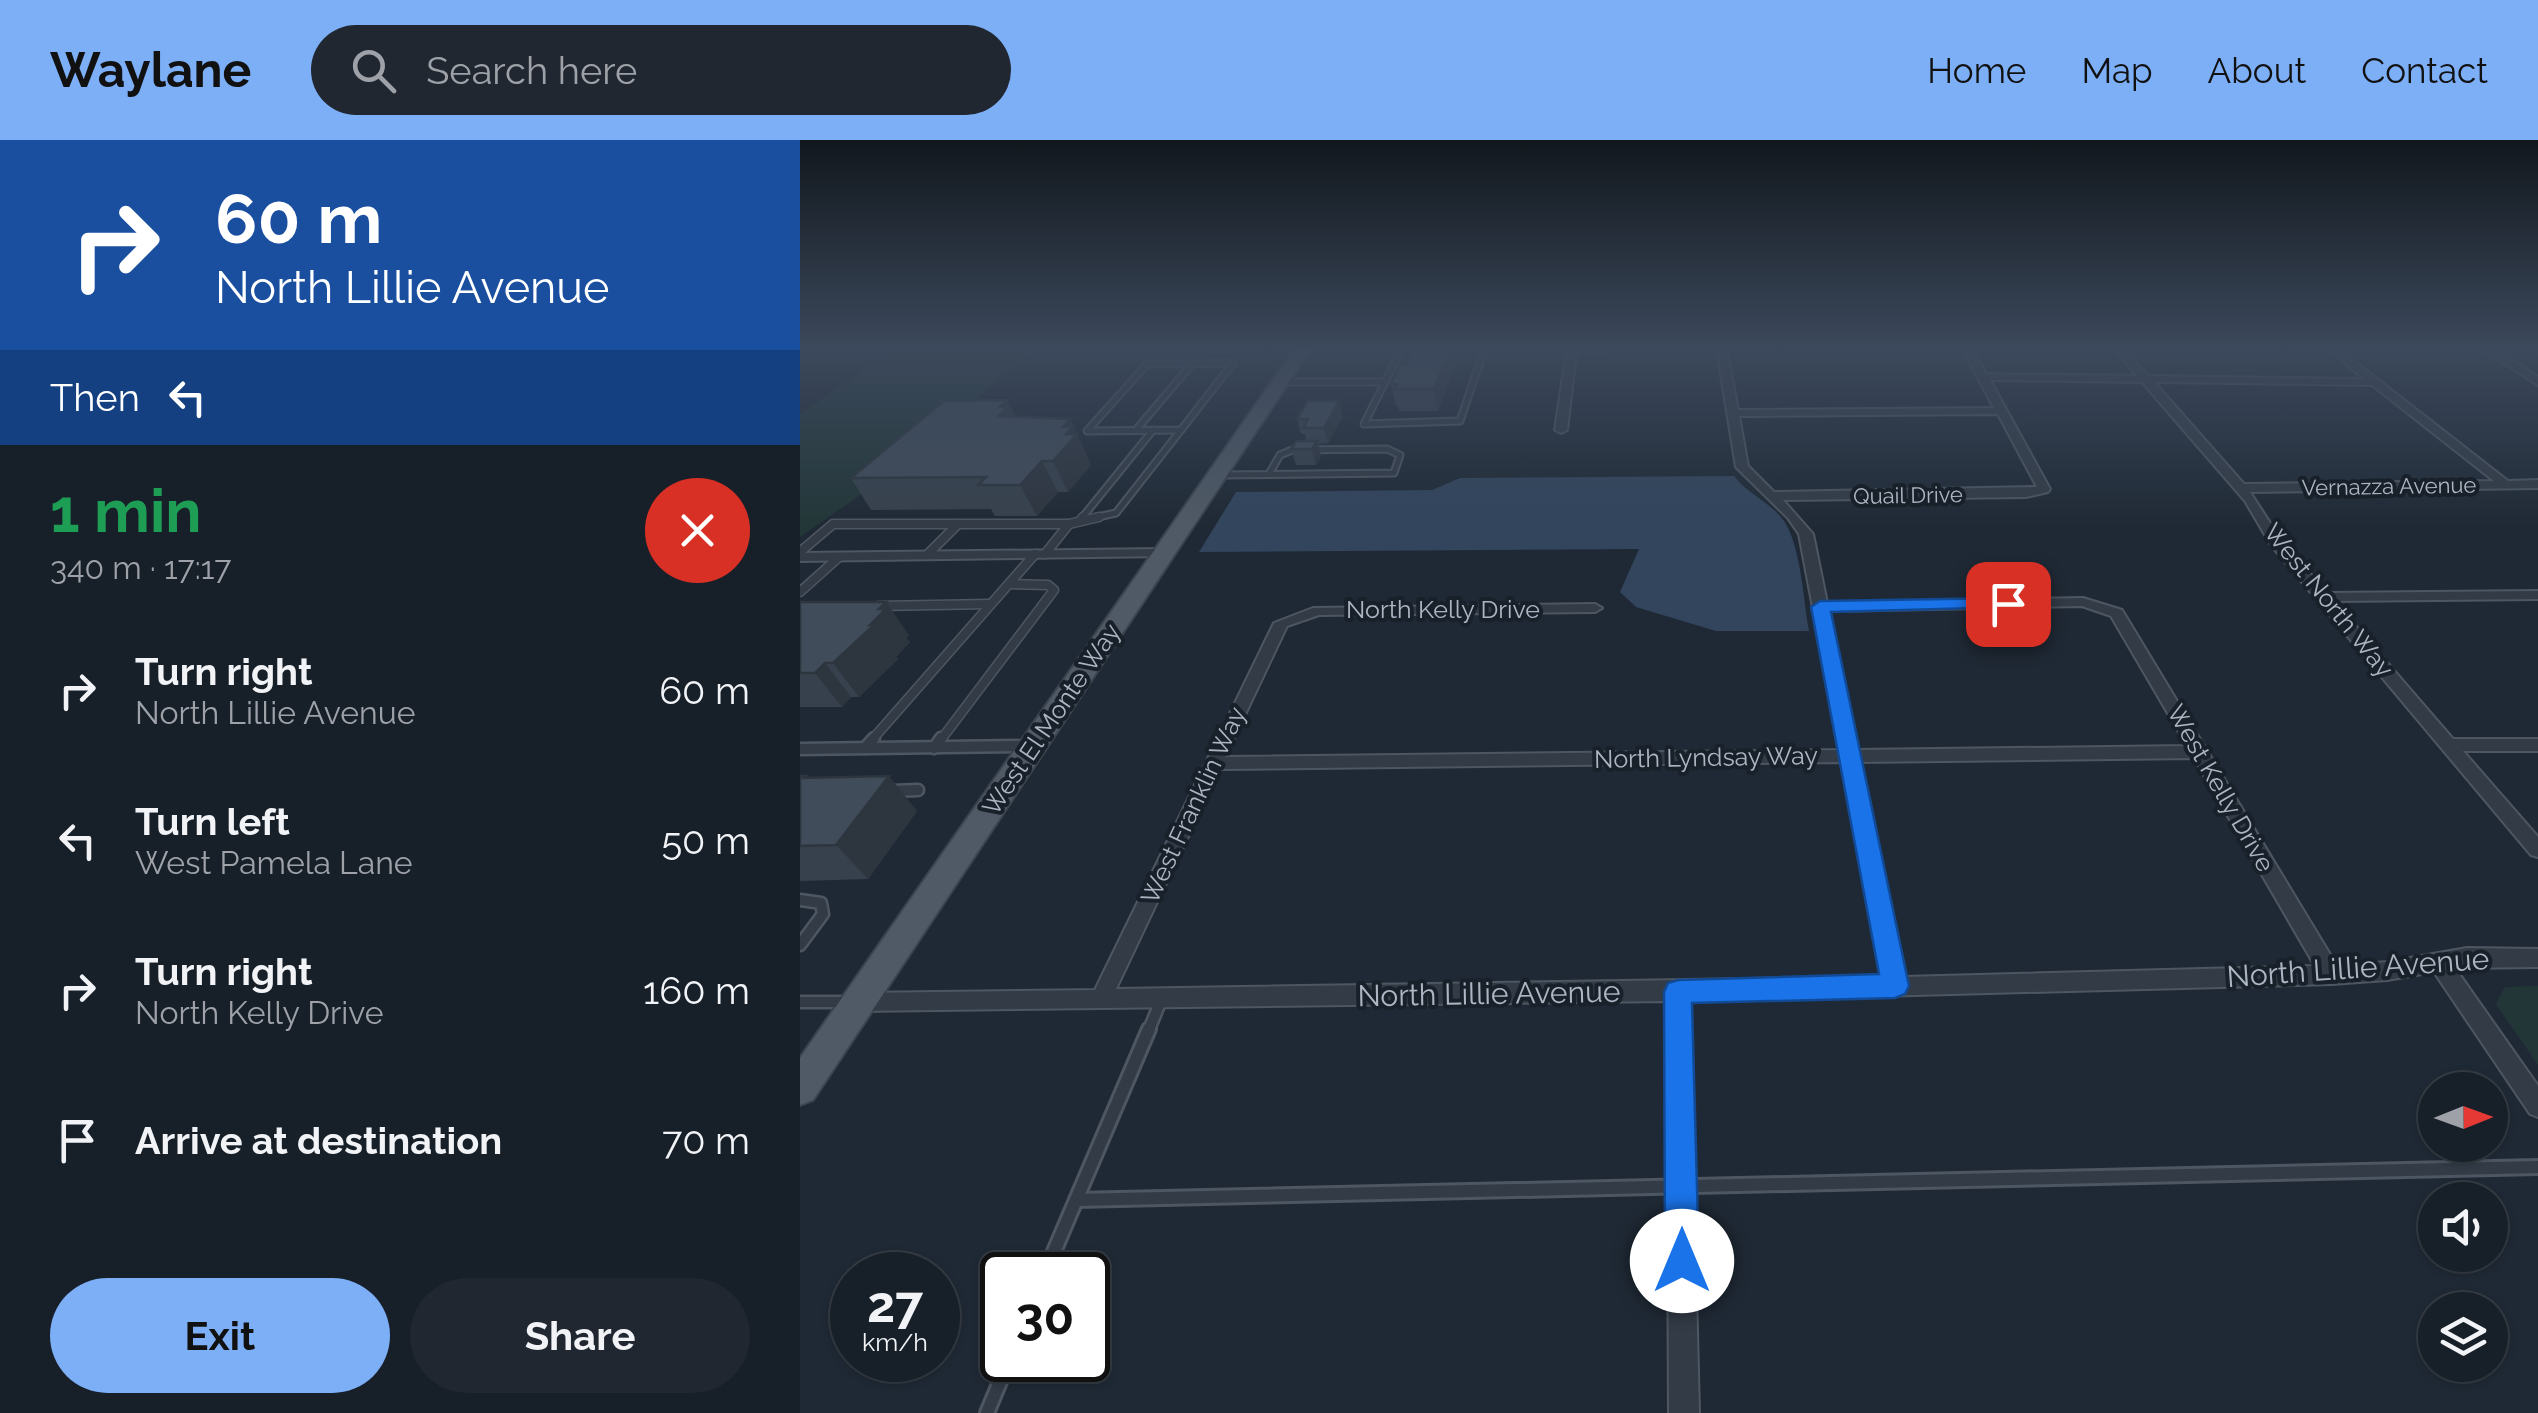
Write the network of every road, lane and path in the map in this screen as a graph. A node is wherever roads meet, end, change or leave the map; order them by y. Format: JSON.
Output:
{"nodes":[{"id":1,"x":1106,"y":409,"type":"edge"},
{"id":2,"x":1153,"y":409,"type":"edge"},
{"id":3,"x":1197,"y":409,"type":"edge"},
{"id":4,"x":1261,"y":409,"type":"edge"},
{"id":5,"x":1371,"y":409,"type":"edge"},
{"id":6,"x":1464,"y":409,"type":"edge"},
{"id":7,"x":1565,"y":409,"type":"edge"},
{"id":8,"x":1731,"y":409,"type":"edge"},
{"id":9,"x":2171,"y":409,"type":"edge"},
{"id":10,"x":2409,"y":409,"type":"edge"},
{"id":11,"x":2003,"y":411,"type":"joint"},
{"id":12,"x":1732,"y":414,"type":"junction"},
{"id":13,"x":1136,"y":430,"type":"junction"},
{"id":14,"x":1153,"y":430,"type":"junction"},
{"id":15,"x":1181,"y":430,"type":"junction"},
{"id":16,"x":1562,"y":430,"type":"dead end"},
{"id":17,"x":1268,"y":474,"type":"junction"},
{"id":18,"x":1217,"y":475,"type":"junction"},
{"id":19,"x":2505,"y":484,"type":"junction"},
{"id":20,"x":2538,"y":484,"type":"edge"},
{"id":21,"x":2240,"y":488,"type":"junction"},
{"id":22,"x":1771,"y":496,"type":"junction"},
{"id":23,"x":1080,"y":522,"type":"junction"},
{"id":24,"x":1070,"y":524,"type":"junction"},
{"id":25,"x":957,"y":525,"type":"junction"},
{"id":26,"x":800,"y":554,"type":"edge"},
{"id":27,"x":1040,"y":554,"type":"junction"},
{"id":28,"x":1164,"y":554,"type":"junction"},
{"id":29,"x":927,"y":556,"type":"junction"},
{"id":30,"x":839,"y":557,"type":"junction"},
{"id":31,"x":1009,"y":584,"type":"junction"},
{"id":32,"x":800,"y":592,"type":"edge"},
{"id":33,"x":2538,"y":595,"type":"edge"},
{"id":34,"x":2323,"y":597,"type":"junction"},
{"id":35,"x":990,"y":604,"type":"junction"},
{"id":36,"x":864,"y":606,"type":"edge"},
{"id":37,"x":1820,"y":607,"type":"junction"},
{"id":38,"x":1595,"y":608,"type":"dead end"},
{"id":39,"x":1291,"y":617,"type":"joint"},
{"id":40,"x":2451,"y":745,"type":"junction"},
{"id":41,"x":2538,"y":745,"type":"edge"},
{"id":42,"x":1031,"y":746,"type":"junction"},
{"id":43,"x":865,"y":748,"type":"junction"},
{"id":44,"x":934,"y":748,"type":"junction"},
{"id":45,"x":800,"y":749,"type":"edge"},
{"id":46,"x":2198,"y":752,"type":"junction"},
{"id":47,"x":1850,"y":755,"type":"junction"},
{"id":48,"x":1213,"y":764,"type":"junction"},
{"id":49,"x":918,"y":790,"type":"dead end"},
{"id":50,"x":878,"y":791,"type":"edge"},
{"id":51,"x":2538,"y":850,"type":"edge"},
{"id":52,"x":800,"y":900,"type":"edge"},
{"id":53,"x":800,"y":945,"type":"edge"},
{"id":54,"x":2538,"y":958,"type":"edge"},
{"id":55,"x":2439,"y":961,"type":"junction"},
{"id":56,"x":2332,"y":975,"type":"junction"},
{"id":57,"x":1895,"y":986,"type":"junction"},
{"id":58,"x":1678,"y":992,"type":"junction"},
{"id":59,"x":1102,"y":998,"type":"junction"},
{"id":60,"x":1162,"y":998,"type":"junction"},
{"id":61,"x":800,"y":1002,"type":"edge"},
{"id":62,"x":858,"y":1002,"type":"junction"},
{"id":63,"x":800,"y":1088,"type":"edge"},
{"id":64,"x":2538,"y":1106,"type":"edge"},
{"id":65,"x":2538,"y":1167,"type":"edge"},
{"id":66,"x":1682,"y":1185,"type":"junction"},
{"id":67,"x":1076,"y":1200,"type":"junction"},
{"id":68,"x":1054,"y":1252,"type":"edge"},
{"id":69,"x":999,"y":1382,"type":"edge"},
{"id":70,"x":986,"y":1413,"type":"edge"},
{"id":71,"x":1684,"y":1413,"type":"edge"}],
"edges":[{"from":1,"to":13,"type":"lane"},
{"from":2,"to":13,"type":"lane"},
{"from":3,"to":15,"type":"lane"},
{"from":4,"to":18,"type":"main road","name":"West El Monte Way"},
{"from":5,"to":6,"type":"lane"},
{"from":7,"to":16,"type":"street"},
{"from":8,"to":12,"type":"street"},
{"from":9,"to":21,"type":"street","name":"West North Way"},
{"from":10,"to":19,"type":"street"},
{"from":11,"to":12,"type":"street"},
{"from":11,"to":22,"type":"street","name":"Quail Drive"},
{"from":12,"to":22,"type":"street"},
{"from":13,"to":14,"type":"lane"},
{"from":14,"to":15,"type":"lane"},
{"from":14,"to":23,"type":"lane"},
{"from":15,"to":23,"type":"lane"},
{"from":17,"to":17,"type":"lane"},
{"from":17,"to":18,"type":"lane"},
{"from":18,"to":28,"type":"main road","name":"West El Monte Way"},
{"from":19,"to":20,"type":"street","name":"Vernazza Avenue"},
{"from":19,"to":21,"type":"street","name":"Vernazza Avenue"},
{"from":21,"to":34,"type":"street","name":"West North Way"},
{"from":22,"to":37,"type":"street"},
{"from":23,"to":24,"type":"lane"},
{"from":24,"to":25,"type":"lane"},
{"from":24,"to":27,"type":"lane"},
{"from":25,"to":26,"type":"lane"},
{"from":25,"to":29,"type":"lane"},
{"from":26,"to":30,"type":"street"},
{"from":27,"to":28,"type":"street"},
{"from":27,"to":29,"type":"street"},
{"from":27,"to":31,"type":"lane"},
{"from":28,"to":42,"type":"main road","name":"West El Monte Way"},
{"from":29,"to":30,"type":"street"},
{"from":30,"to":32,"type":"lane"},
{"from":31,"to":35,"type":"lane"},
{"from":31,"to":44,"type":"lane"},
{"from":33,"to":34,"type":"street"},
{"from":34,"to":40,"type":"street","name":"West North Way"},
{"from":35,"to":36,"type":"lane"},
{"from":35,"to":43,"type":"lane"},
{"from":37,"to":46,"type":"street","name":"West Kelly Drive"},
{"from":37,"to":47,"type":"street"},
{"from":38,"to":39,"type":"street","name":"North Kelly Drive"},
{"from":39,"to":48,"type":"street","name":"West Franklin Way"},
{"from":40,"to":41,"type":"street"},
{"from":40,"to":51,"type":"street","name":"West North Way"},
{"from":42,"to":44,"type":"lane"},
{"from":42,"to":62,"type":"main road","name":"West El Monte Way"},
{"from":43,"to":44,"type":"lane"},
{"from":43,"to":45,"type":"lane"},
{"from":46,"to":47,"type":"street","name":"North Lyndsay Way"},
{"from":46,"to":56,"type":"street","name":"West Kelly Drive"},
{"from":47,"to":48,"type":"street","name":"North Lyndsay Way"},
{"from":47,"to":57,"type":"street"},
{"from":48,"to":59,"type":"street","name":"West Franklin Way"},
{"from":49,"to":50,"type":"lane"},
{"from":52,"to":53,"type":"lane"},
{"from":54,"to":55,"type":"street","name":"North Lillie Avenue"},
{"from":55,"to":56,"type":"street","name":"North Lillie Avenue"},
{"from":55,"to":64,"type":"street"},
{"from":56,"to":57,"type":"street","name":"North Lillie Avenue"},
{"from":57,"to":58,"type":"street","name":"North Lillie Avenue"},
{"from":58,"to":60,"type":"street","name":"North Lillie Avenue"},
{"from":58,"to":66,"type":"street"},
{"from":59,"to":60,"type":"street","name":"North Lillie Avenue"},
{"from":59,"to":62,"type":"street","name":"North Lillie Avenue"},
{"from":60,"to":67,"type":"lane"},
{"from":61,"to":62,"type":"lane"},
{"from":62,"to":63,"type":"main road","name":"West El Monte Way"},
{"from":65,"to":66,"type":"lane"},
{"from":66,"to":67,"type":"lane"},
{"from":66,"to":71,"type":"street"},
{"from":67,"to":68,"type":"lane"},
{"from":69,"to":70,"type":"lane"}]}
